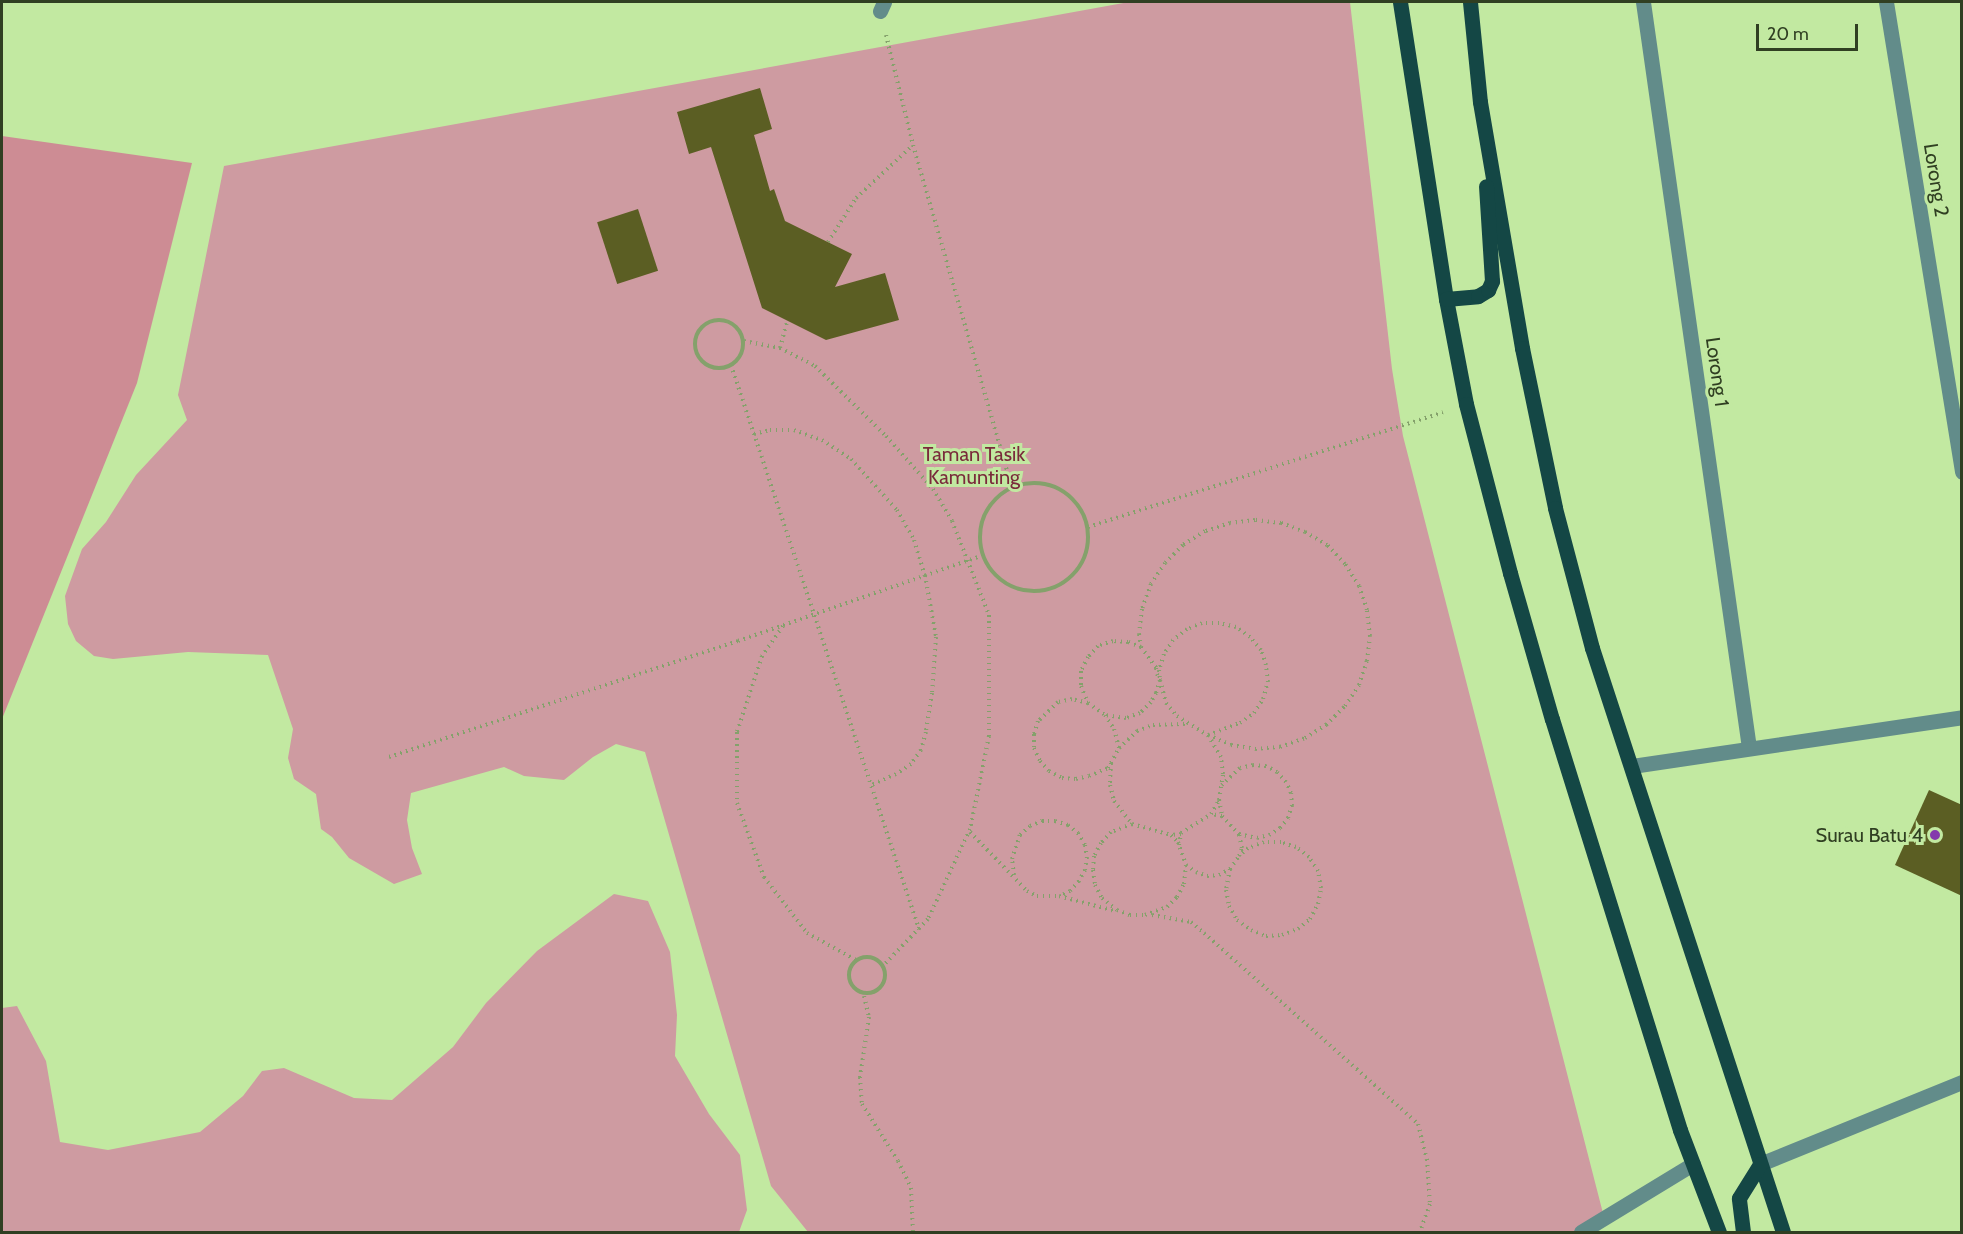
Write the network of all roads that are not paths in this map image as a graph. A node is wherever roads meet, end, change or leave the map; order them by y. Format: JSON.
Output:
{"nodes":[{"id":1,"x":1400,"y":2,"type":"edge"},
{"id":2,"x":1470,"y":2,"type":"edge"},
{"id":3,"x":1642,"y":2,"type":"edge"},
{"id":4,"x":1886,"y":2,"type":"edge"},
{"id":5,"x":1480,"y":102,"type":"junction"},
{"id":6,"x":1446,"y":299,"type":"junction"},
{"id":7,"x":1962,"y":472,"type":"edge"},
{"id":8,"x":1962,"y":717,"type":"edge"},
{"id":9,"x":1749,"y":748,"type":"junction"},
{"id":10,"x":1632,"y":766,"type":"junction"},
{"id":11,"x":1962,"y":1082,"type":"edge"},
{"id":12,"x":1693,"y":1164,"type":"junction"},
{"id":13,"x":1760,"y":1164,"type":"junction"},
{"id":14,"x":1581,"y":1233,"type":"edge"},
{"id":15,"x":1719,"y":1233,"type":"edge"},
{"id":16,"x":1743,"y":1233,"type":"edge"},
{"id":17,"x":1784,"y":1233,"type":"edge"}],
"edges":[{"from":1,"to":6,"type":"main road"},
{"from":2,"to":5,"type":"main road"},
{"from":3,"to":9,"type":"street","name":"Lorong 1"},
{"from":4,"to":7,"type":"street","name":"Lorong 2"},
{"from":5,"to":6,"type":"main road"},
{"from":5,"to":10,"type":"main road"},
{"from":6,"to":12,"type":"main road"},
{"from":8,"to":9,"type":"street"},
{"from":9,"to":10,"type":"street"},
{"from":10,"to":13,"type":"main road"},
{"from":11,"to":13,"type":"street"},
{"from":12,"to":14,"type":"street"},
{"from":12,"to":15,"type":"main road"},
{"from":13,"to":16,"type":"main road"},
{"from":13,"to":17,"type":"main road"}]}
